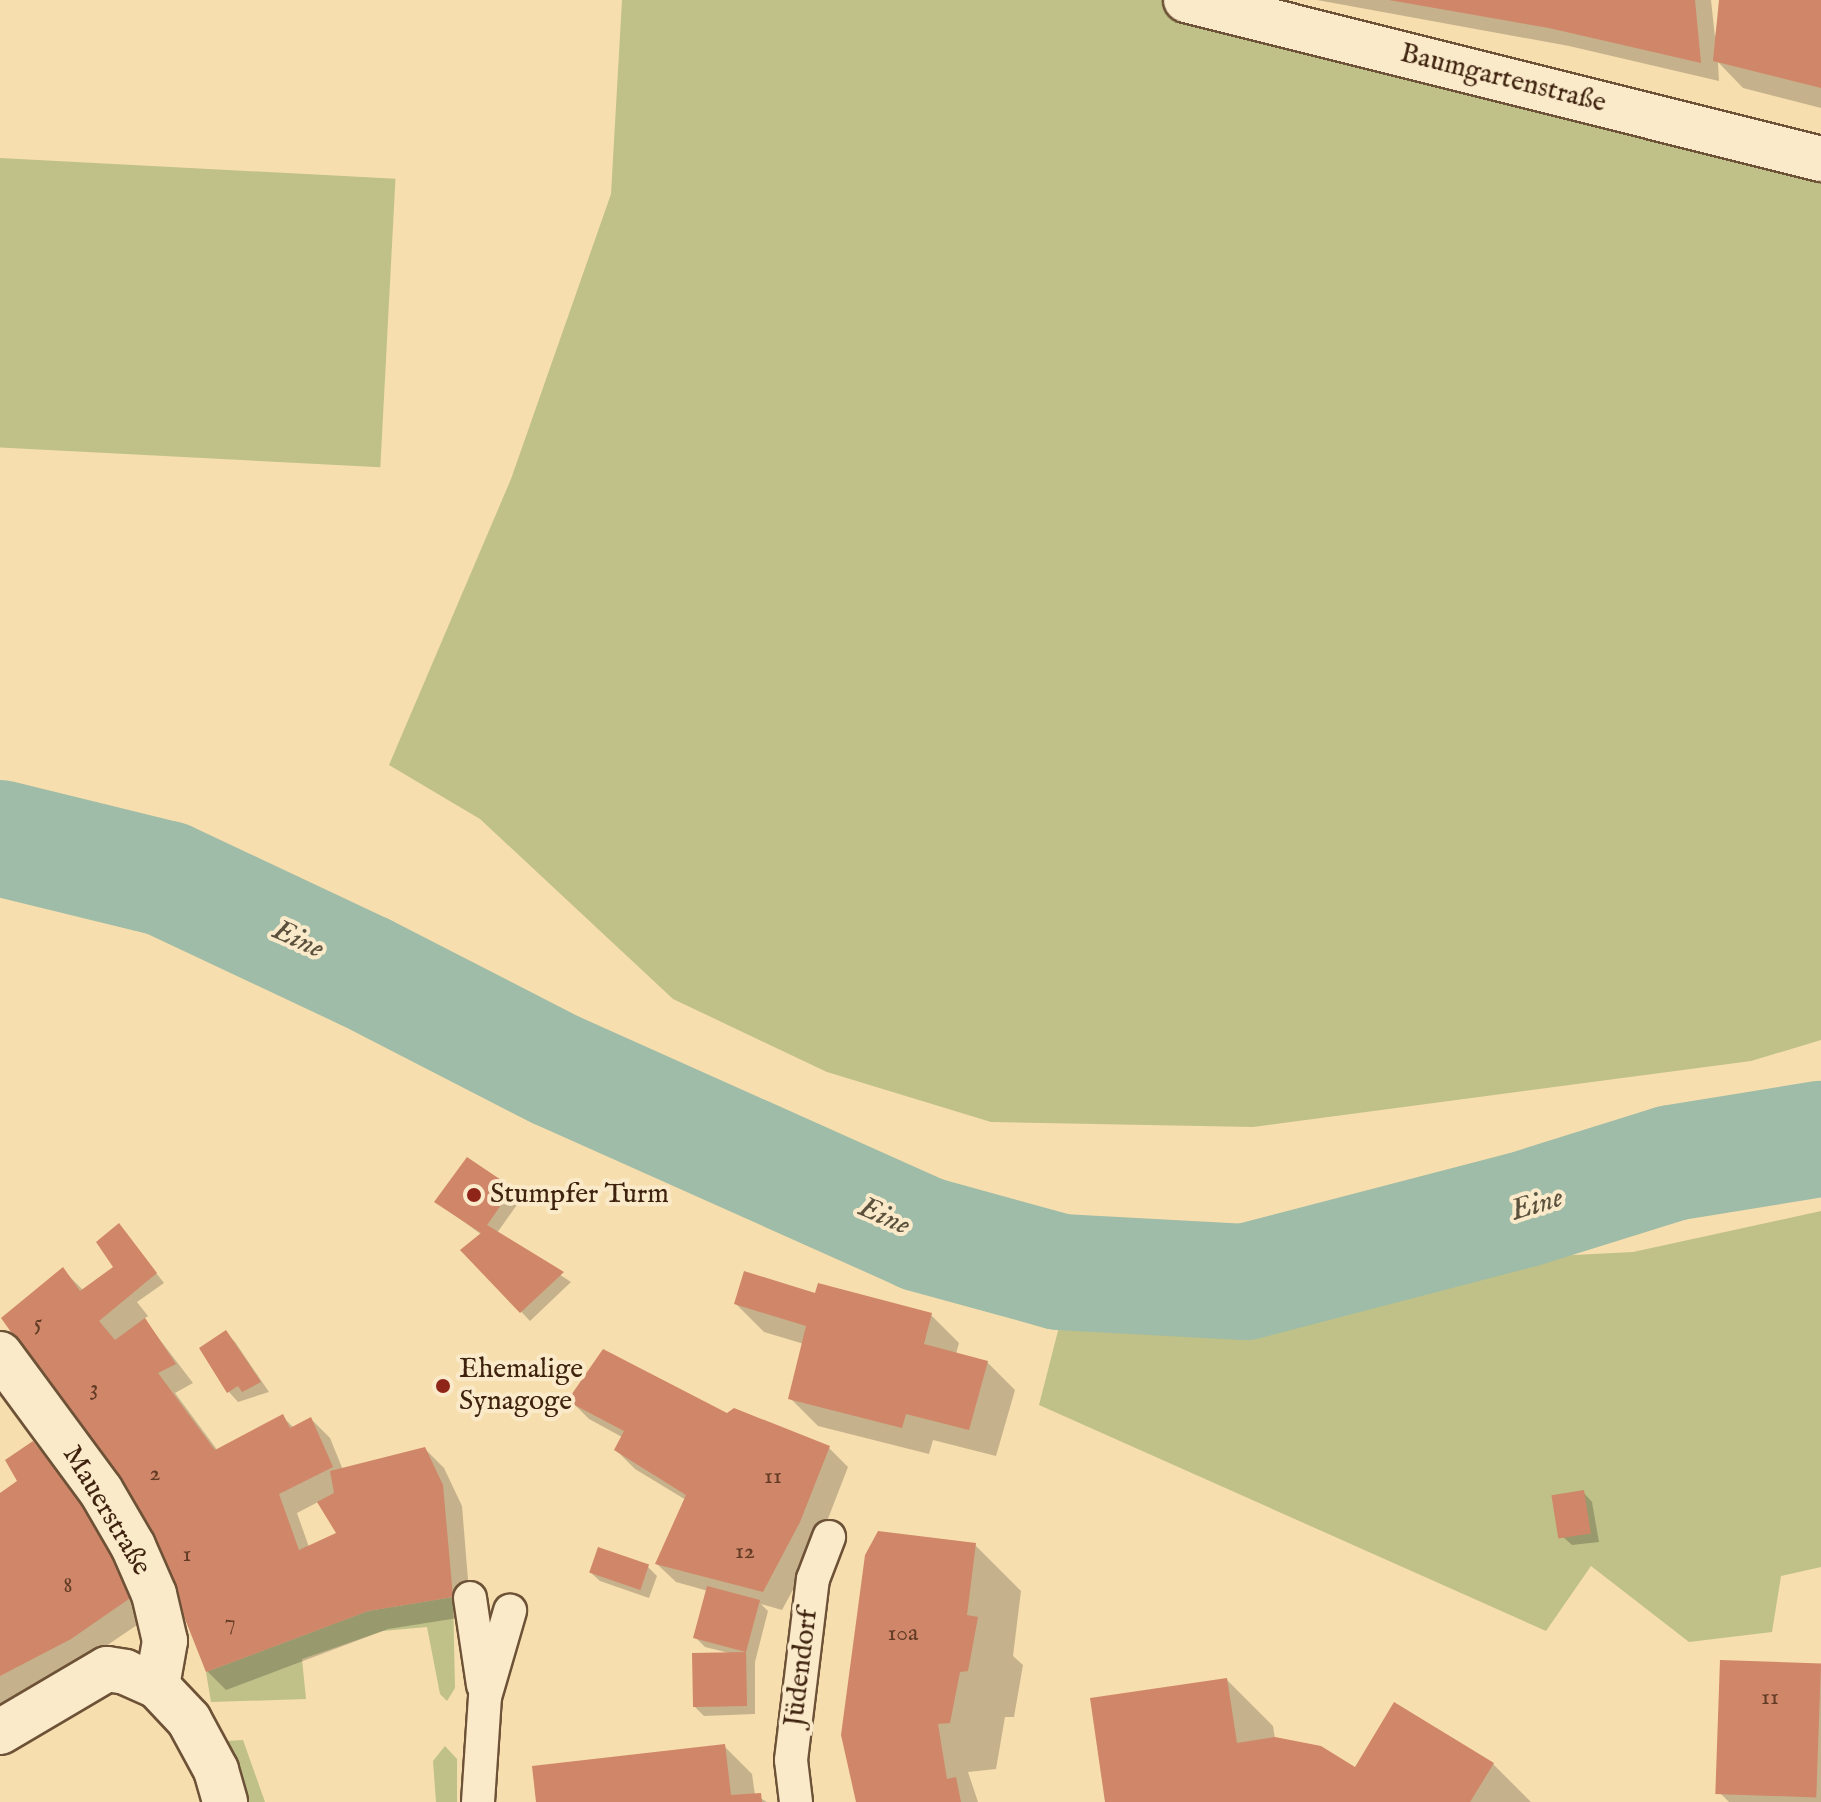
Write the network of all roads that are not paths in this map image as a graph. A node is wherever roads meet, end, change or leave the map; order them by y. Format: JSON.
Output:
{"nodes":[{"id":1,"x":1186,"y":0,"type":"edge"},
{"id":2,"x":1821,"y":159,"type":"edge"},
{"id":3,"x":0,"y":1354,"type":"edge"},
{"id":4,"x":829,"y":1537,"type":"dead end"},
{"id":5,"x":470,"y":1598,"type":"dead end"},
{"id":6,"x":510,"y":1611,"type":"dead end"},
{"id":7,"x":157,"y":1686,"type":"junction"},
{"id":8,"x":485,"y":1697,"type":"junction"},
{"id":9,"x":0,"y":1732,"type":"edge"},
{"id":10,"x":225,"y":1802,"type":"edge"},
{"id":11,"x":478,"y":1802,"type":"edge"},
{"id":12,"x":796,"y":1802,"type":"edge"}],
"edges":[{"from":1,"to":2,"type":"street","name":"Baumgartenstraße"},
{"from":3,"to":7,"type":"street","name":"Mauerstraße"},
{"from":4,"to":12,"type":"lane","name":"Jüdendorf"},
{"from":5,"to":8,"type":"lane"},
{"from":6,"to":8,"type":"lane"},
{"from":7,"to":9,"type":"street"},
{"from":7,"to":10,"type":"street"},
{"from":8,"to":11,"type":"lane"}]}
